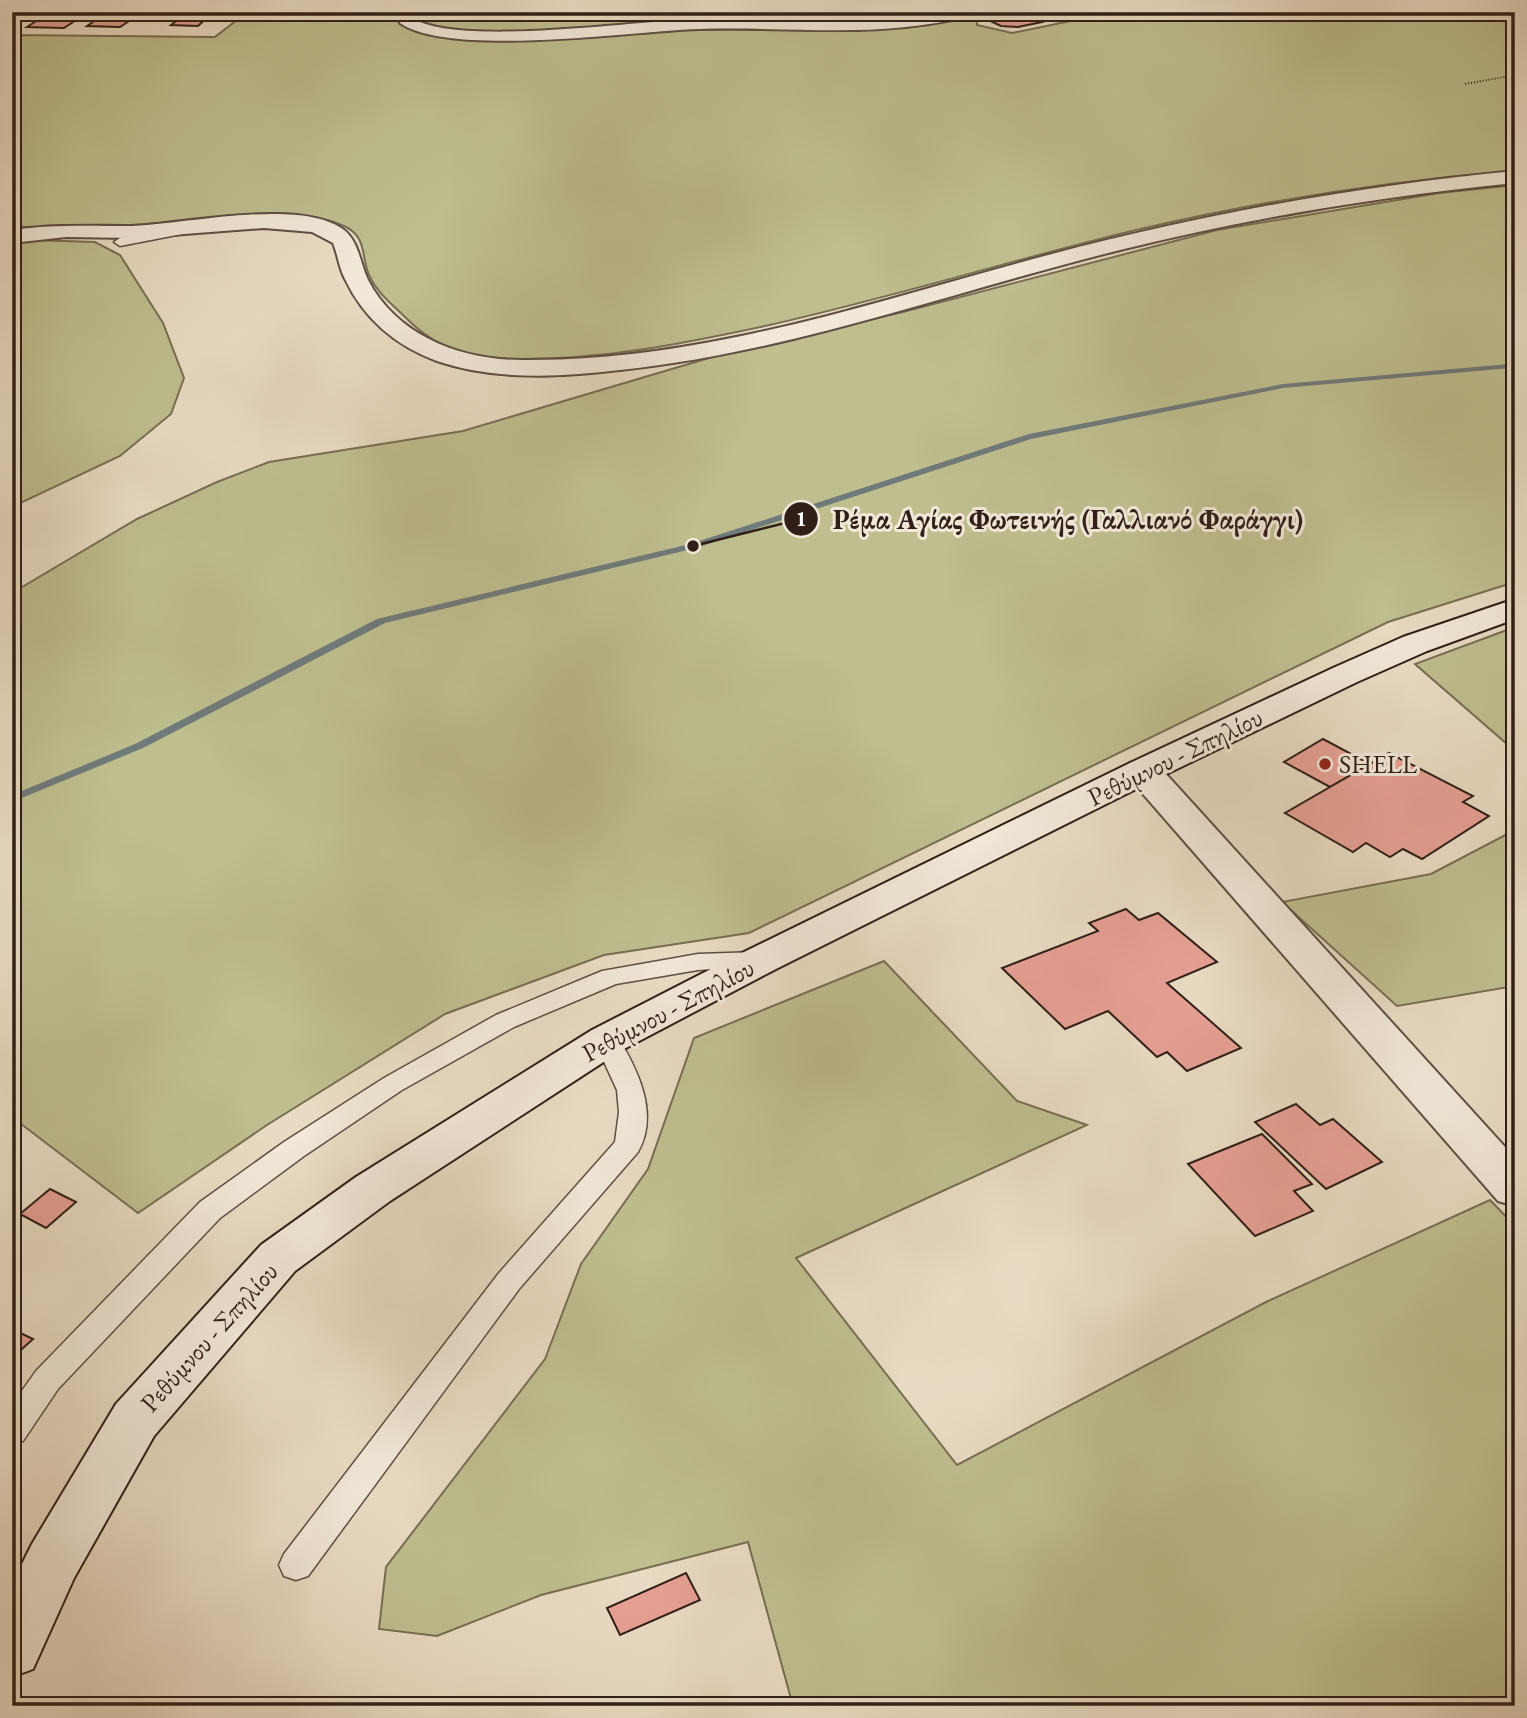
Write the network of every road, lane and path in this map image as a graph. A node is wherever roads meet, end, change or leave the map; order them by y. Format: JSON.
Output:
{"nodes":[{"id":1,"x":405,"y":12,"type":"edge"},
{"id":2,"x":968,"y":12,"type":"edge"},
{"id":3,"x":1515,"y":75,"type":"edge"},
{"id":4,"x":1465,"y":84,"type":"dead end"},
{"id":5,"x":1515,"y":177,"type":"edge"},
{"id":6,"x":224,"y":221,"type":"junction"},
{"id":7,"x":12,"y":237,"type":"edge"},
{"id":8,"x":120,"y":242,"type":"dead end"},
{"id":9,"x":1515,"y":608,"type":"edge"},
{"id":10,"x":1143,"y":771,"type":"junction"},
{"id":11,"x":761,"y":960,"type":"junction"},
{"id":12,"x":607,"y":1040,"type":"junction"},
{"id":13,"x":1515,"y":1189,"type":"edge"},
{"id":14,"x":12,"y":1431,"type":"edge"},
{"id":15,"x":296,"y":1565,"type":"dead end"},
{"id":16,"x":12,"y":1649,"type":"edge"}],
"edges":[{"from":1,"to":2,"type":"street"},
{"from":3,"to":4,"type":"path"},
{"from":5,"to":6,"type":"street"},
{"from":6,"to":7,"type":"street"},
{"from":6,"to":8,"type":"lane"},
{"from":9,"to":10,"type":"street","name":"Ρεθύμνου - Σπηλίου"},
{"from":10,"to":11,"type":"street","name":"Ρεθύμνου - Σπηλίου"},
{"from":10,"to":13,"type":"street"},
{"from":11,"to":12,"type":"street","name":"Ρεθύμνου - Σπηλίου"},
{"from":11,"to":14,"type":"lane"},
{"from":12,"to":15,"type":"lane"},
{"from":12,"to":16,"type":"street","name":"Ρεθύμνου - Σπηλίου"}]}
